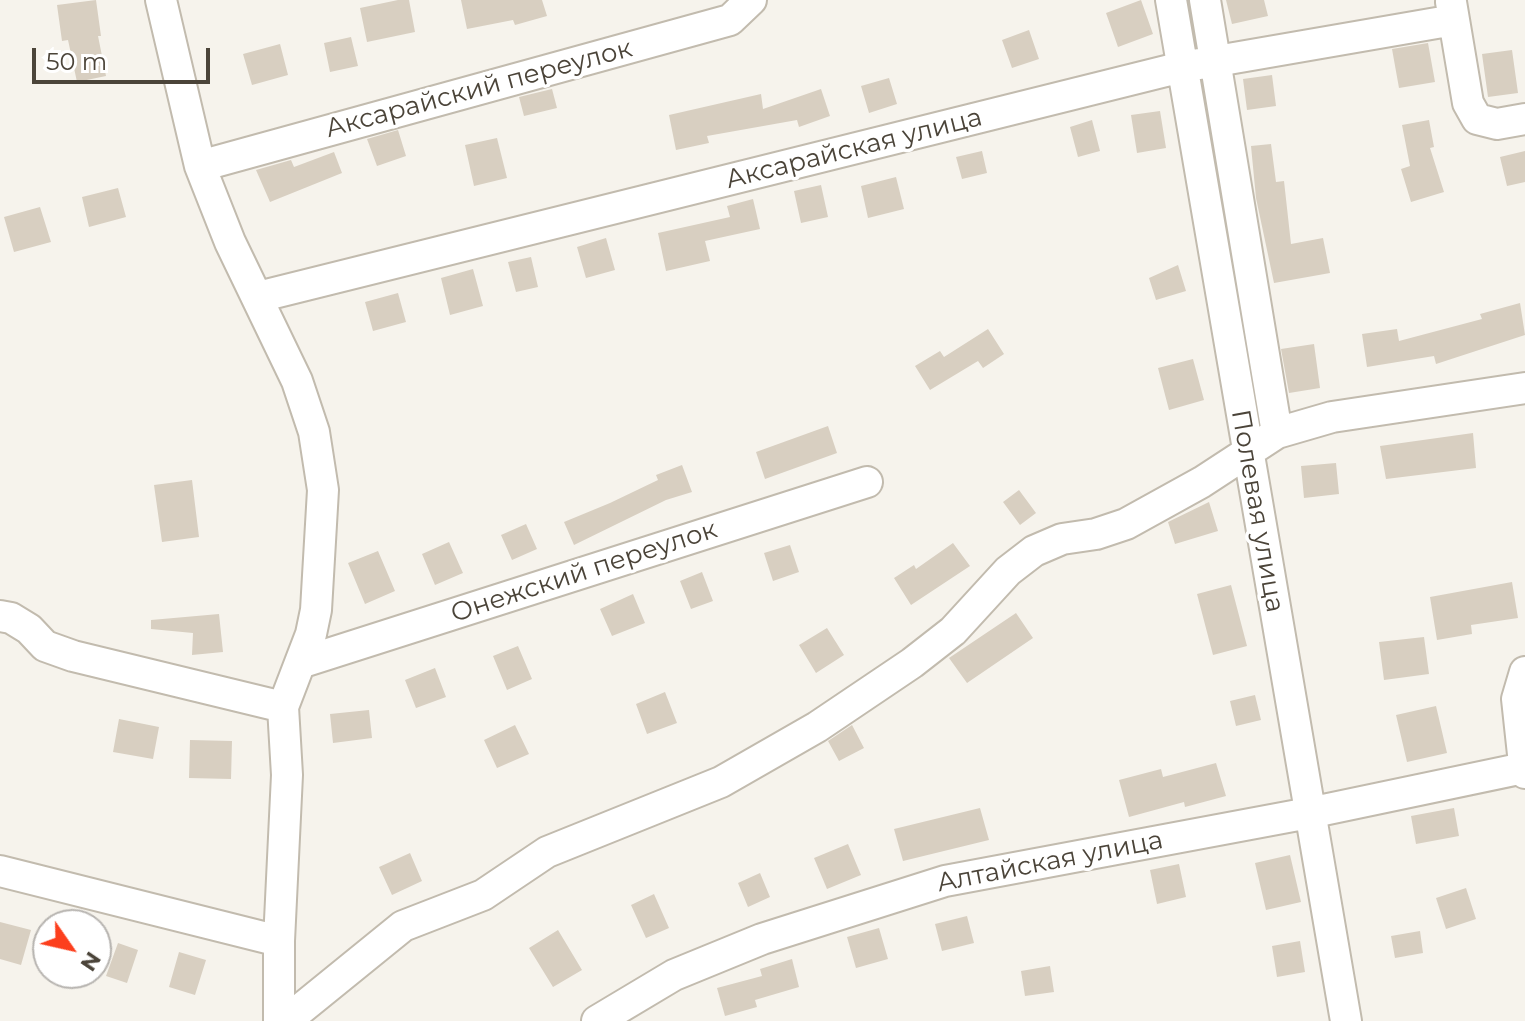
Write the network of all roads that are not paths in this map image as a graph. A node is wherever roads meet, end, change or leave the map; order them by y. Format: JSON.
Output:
{"nodes":[{"id":1,"x":161,"y":0,"type":"edge"},
{"id":2,"x":751,"y":0,"type":"edge"},
{"id":3,"x":1171,"y":0,"type":"edge"},
{"id":4,"x":1205,"y":0,"type":"edge"},
{"id":5,"x":1452,"y":10,"type":"edge"},
{"id":6,"x":1214,"y":61,"type":"junction"},
{"id":7,"x":1182,"y":67,"type":"junction"},
{"id":8,"x":1525,"y":119,"type":"edge"},
{"id":9,"x":200,"y":166,"type":"junction"},
{"id":10,"x":258,"y":297,"type":"junction"},
{"id":11,"x":1525,"y":388,"type":"edge"},
{"id":12,"x":1277,"y":433,"type":"junction"},
{"id":13,"x":1247,"y":453,"type":"junction"},
{"id":14,"x":867,"y":482,"type":"dead end"},
{"id":15,"x":0,"y":616,"type":"edge"},
{"id":16,"x":300,"y":663,"type":"junction"},
{"id":17,"x":1525,"y":672,"type":"edge"},
{"id":18,"x":283,"y":707,"type":"junction"},
{"id":19,"x":1524,"y":770,"type":"edge"},
{"id":20,"x":1309,"y":813,"type":"junction"},
{"id":21,"x":0,"y":871,"type":"edge"},
{"id":22,"x":279,"y":941,"type":"junction"},
{"id":23,"x":279,"y":1021,"type":"edge"},
{"id":24,"x":286,"y":1021,"type":"edge"},
{"id":25,"x":597,"y":1021,"type":"edge"},
{"id":26,"x":1346,"y":1021,"type":"edge"}],
"edges":[{"from":1,"to":9,"type":"street"},
{"from":2,"to":9,"type":"street","name":"Аксарайский переулок"},
{"from":3,"to":7,"type":"street","name":"Полевая улица"},
{"from":4,"to":6,"type":"street"},
{"from":5,"to":6,"type":"street","name":"Аксарайская улица"},
{"from":5,"to":8,"type":"street"},
{"from":6,"to":7,"type":"street","name":"Аксарайская улица"},
{"from":6,"to":12,"type":"street"},
{"from":7,"to":10,"type":"street","name":"Аксарайская улица"},
{"from":7,"to":13,"type":"street","name":"Полевая улица"},
{"from":9,"to":10,"type":"street"},
{"from":10,"to":16,"type":"street"},
{"from":11,"to":12,"type":"street"},
{"from":12,"to":13,"type":"street"},
{"from":13,"to":20,"type":"street","name":"Полевая улица"},
{"from":13,"to":24,"type":"street"},
{"from":14,"to":16,"type":"street","name":"Онежский переулок"},
{"from":15,"to":18,"type":"street"},
{"from":16,"to":18,"type":"street"},
{"from":17,"to":19,"type":"street"},
{"from":18,"to":22,"type":"street"},
{"from":19,"to":20,"type":"street","name":"Алтайская улица"},
{"from":20,"to":25,"type":"street","name":"Алтайская улица"},
{"from":20,"to":26,"type":"street","name":"Полевая улица"},
{"from":21,"to":22,"type":"street"},
{"from":22,"to":23,"type":"street"}]}
